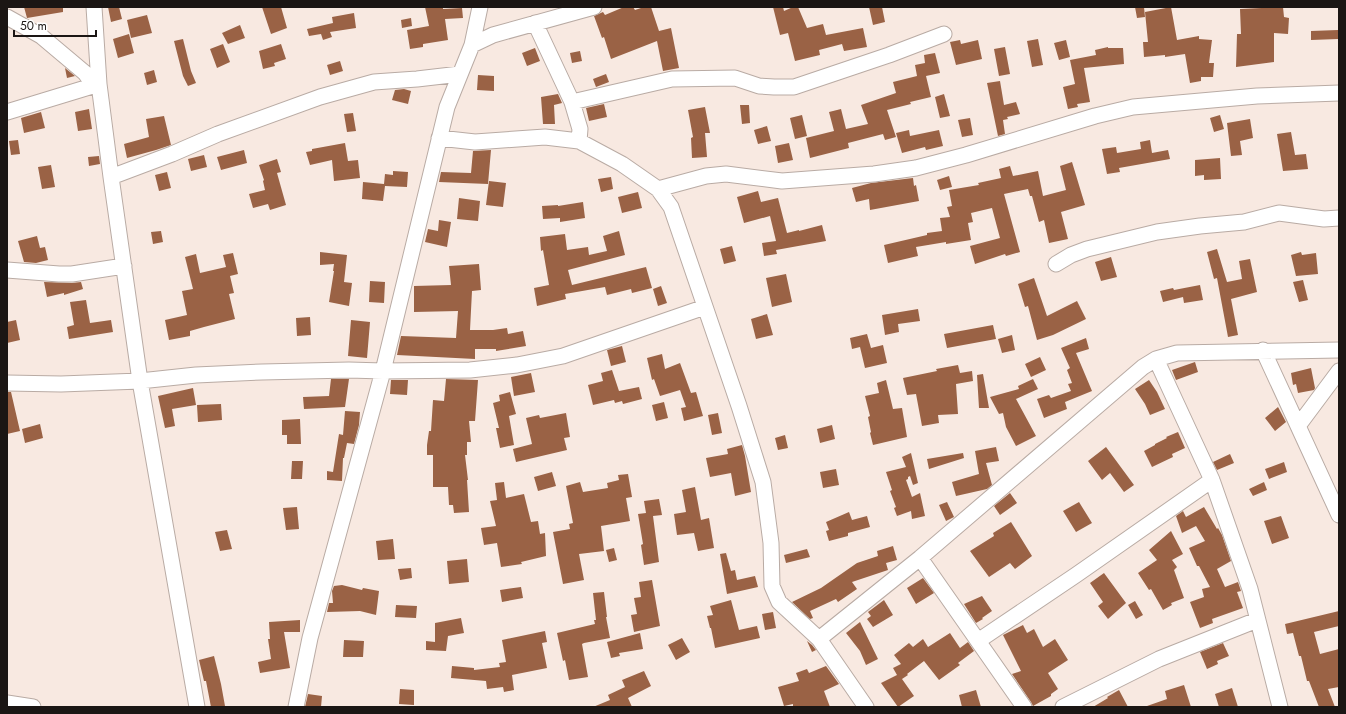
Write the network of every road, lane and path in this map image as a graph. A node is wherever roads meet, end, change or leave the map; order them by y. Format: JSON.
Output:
{"nodes":[{"id":1,"x":94,"y":7,"type":"edge"},
{"id":2,"x":480,"y":7,"type":"edge"},
{"id":3,"x":594,"y":7,"type":"edge"},
{"id":4,"x":7,"y":17,"type":"edge"},
{"id":5,"x":535,"y":24,"type":"junction"},
{"id":6,"x":944,"y":34,"type":"dead end"},
{"id":7,"x":472,"y":45,"type":"junction"},
{"id":8,"x":460,"y":74,"type":"junction"},
{"id":9,"x":97,"y":85,"type":"junction"},
{"id":10,"x":1339,"y":93,"type":"edge"},
{"id":11,"x":572,"y":102,"type":"junction"},
{"id":12,"x":7,"y":112,"type":"edge"},
{"id":13,"x":438,"y":138,"type":"junction"},
{"id":14,"x":579,"y":141,"type":"junction"},
{"id":15,"x":111,"y":177,"type":"junction"},
{"id":16,"x":658,"y":189,"type":"junction"},
{"id":17,"x":1339,"y":218,"type":"edge"},
{"id":18,"x":1056,"y":264,"type":"dead end"},
{"id":19,"x":124,"y":266,"type":"junction"},
{"id":20,"x":7,"y":270,"type":"edge"},
{"id":21,"x":705,"y":307,"type":"junction"},
{"id":22,"x":1264,"y":350,"type":"junction"},
{"id":23,"x":1339,"y":350,"type":"edge"},
{"id":24,"x":1156,"y":359,"type":"junction"},
{"id":25,"x":383,"y":371,"type":"junction"},
{"id":26,"x":1339,"y":372,"type":"edge"},
{"id":27,"x":140,"y":381,"type":"junction"},
{"id":28,"x":7,"y":383,"type":"edge"},
{"id":29,"x":1298,"y":426,"type":"junction"},
{"id":30,"x":1212,"y":480,"type":"junction"},
{"id":31,"x":1339,"y":515,"type":"edge"},
{"id":32,"x":920,"y":558,"type":"junction"},
{"id":33,"x":1257,"y":620,"type":"junction"},
{"id":34,"x":819,"y":639,"type":"junction"},
{"id":35,"x":978,"y":641,"type":"junction"},
{"id":36,"x":7,"y":703,"type":"edge"},
{"id":37,"x":33,"y":707,"type":"edge"},
{"id":38,"x":197,"y":707,"type":"edge"},
{"id":39,"x":296,"y":707,"type":"edge"},
{"id":40,"x":866,"y":707,"type":"edge"},
{"id":41,"x":1024,"y":707,"type":"edge"},
{"id":42,"x":1063,"y":707,"type":"edge"},
{"id":43,"x":1280,"y":707,"type":"edge"}],
"edges":[{"from":1,"to":9,"type":"street"},
{"from":2,"to":7,"type":"street"},
{"from":3,"to":5,"type":"street"},
{"from":4,"to":9,"type":"street"},
{"from":5,"to":7,"type":"street"},
{"from":5,"to":11,"type":"street"},
{"from":6,"to":11,"type":"street"},
{"from":7,"to":8,"type":"street"},
{"from":8,"to":13,"type":"street"},
{"from":8,"to":15,"type":"street"},
{"from":9,"to":12,"type":"street"},
{"from":9,"to":15,"type":"street"},
{"from":10,"to":16,"type":"street"},
{"from":11,"to":14,"type":"street"},
{"from":13,"to":14,"type":"street"},
{"from":13,"to":25,"type":"street"},
{"from":14,"to":16,"type":"street"},
{"from":15,"to":19,"type":"street"},
{"from":16,"to":21,"type":"street"},
{"from":17,"to":18,"type":"street"},
{"from":19,"to":20,"type":"street"},
{"from":19,"to":27,"type":"street"},
{"from":21,"to":25,"type":"street"},
{"from":21,"to":34,"type":"street"},
{"from":22,"to":23,"type":"street"},
{"from":22,"to":24,"type":"street"},
{"from":22,"to":29,"type":"street"},
{"from":24,"to":30,"type":"street"},
{"from":24,"to":32,"type":"street"},
{"from":25,"to":27,"type":"street"},
{"from":25,"to":39,"type":"street"},
{"from":26,"to":29,"type":"street"},
{"from":27,"to":28,"type":"street"},
{"from":27,"to":38,"type":"street"},
{"from":29,"to":31,"type":"street"},
{"from":30,"to":33,"type":"street"},
{"from":30,"to":35,"type":"street"},
{"from":32,"to":34,"type":"street"},
{"from":32,"to":35,"type":"street"},
{"from":33,"to":42,"type":"street"},
{"from":33,"to":43,"type":"street"},
{"from":34,"to":40,"type":"street"},
{"from":35,"to":41,"type":"street"},
{"from":36,"to":37,"type":"street"}]}
